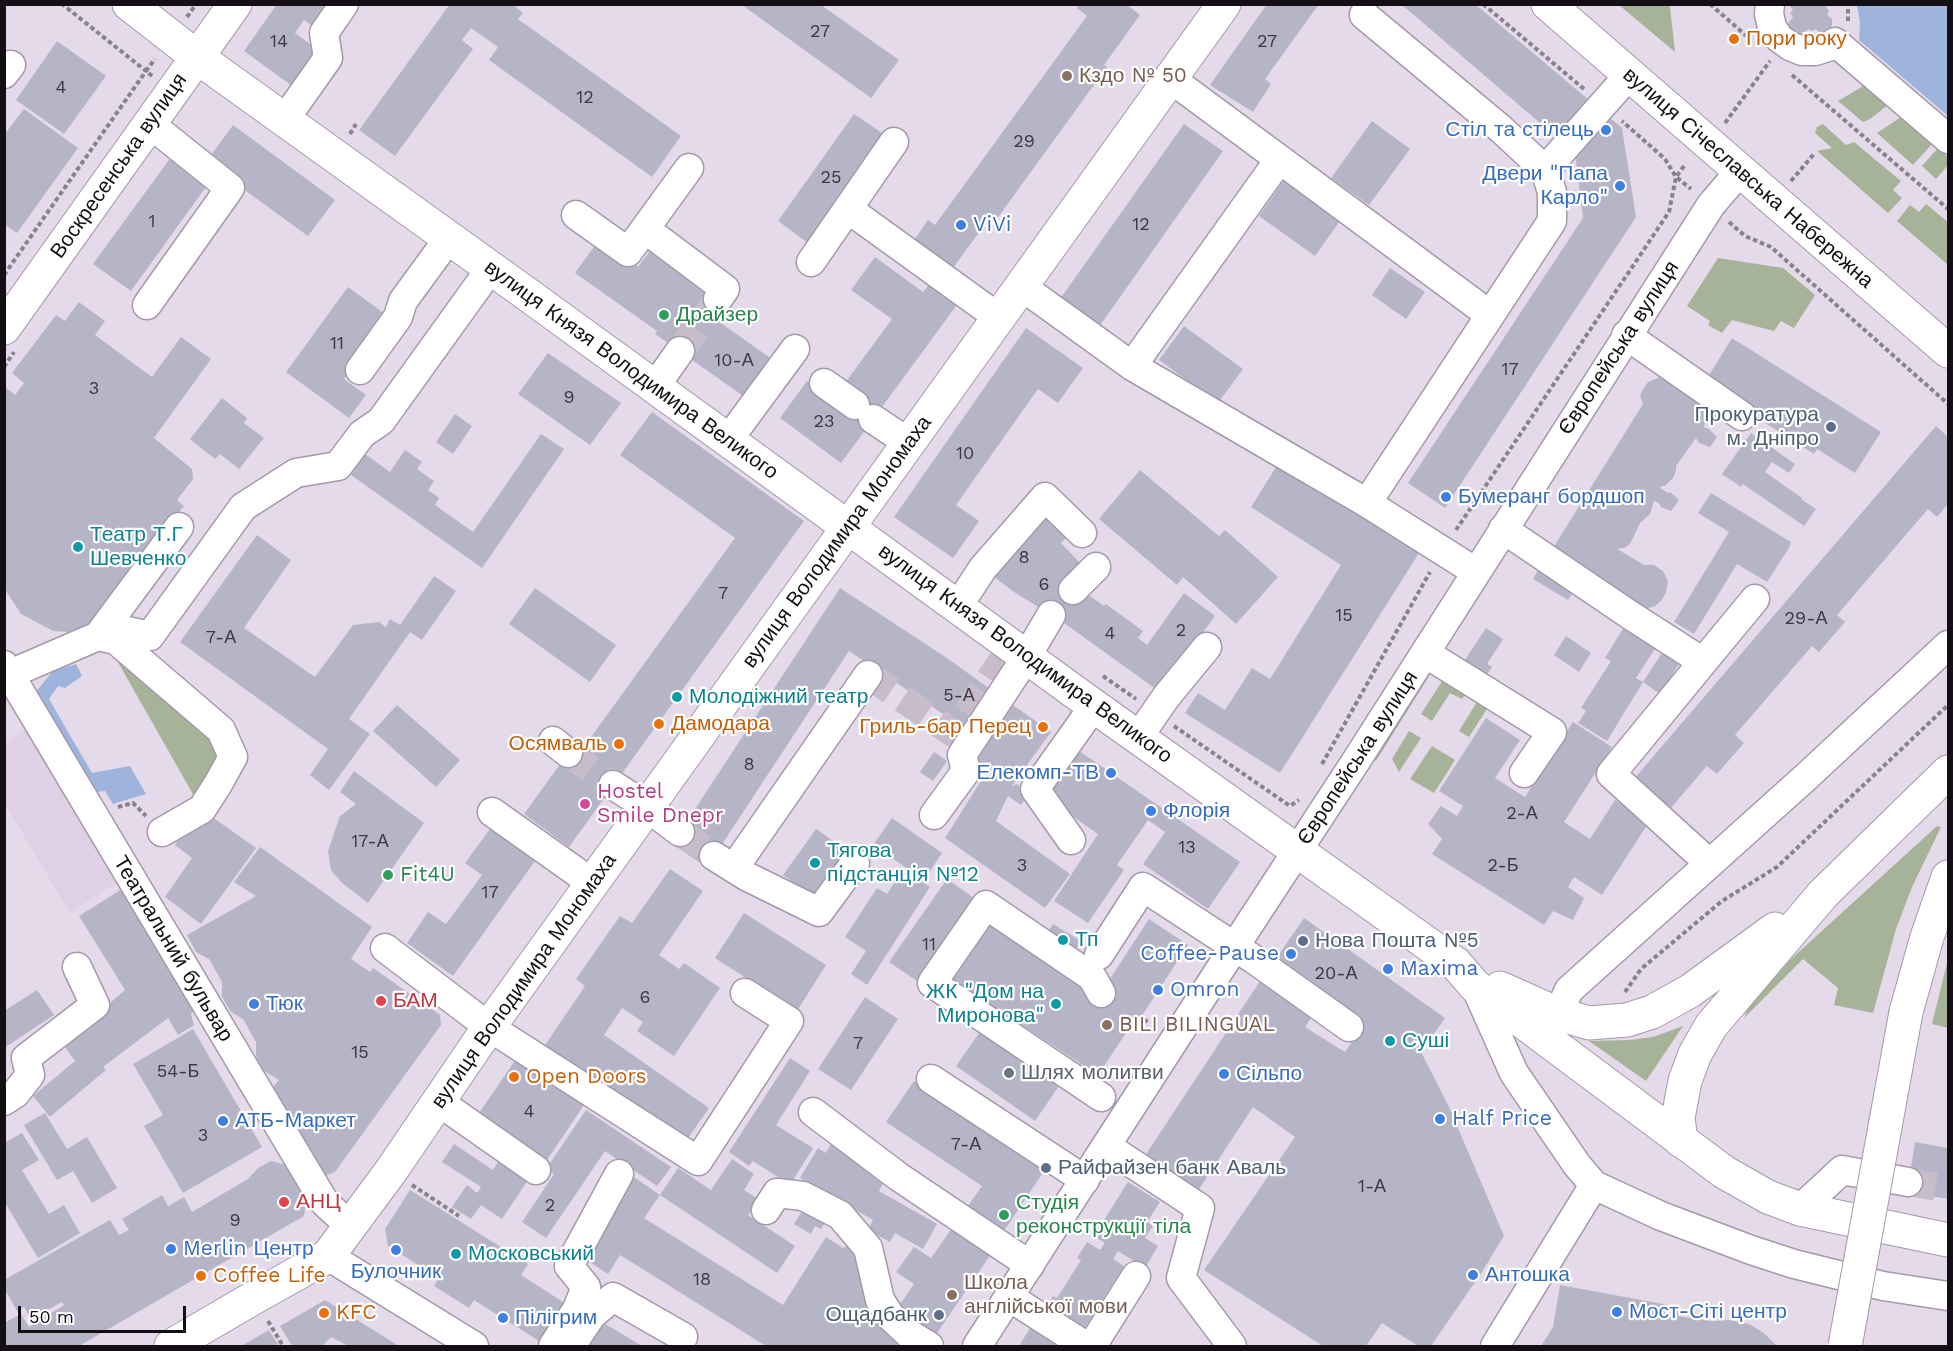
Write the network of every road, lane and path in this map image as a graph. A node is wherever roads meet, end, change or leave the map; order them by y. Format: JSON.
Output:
{"nodes":[{"id":1,"x":62,"y":4,"type":"edge"},
{"id":2,"x":129,"y":4,"type":"edge"},
{"id":3,"x":235,"y":4,"type":"edge"},
{"id":4,"x":344,"y":4,"type":"edge"},
{"id":5,"x":1224,"y":4,"type":"edge"},
{"id":6,"x":1483,"y":4,"type":"edge"},
{"id":7,"x":1548,"y":4,"type":"edge"},
{"id":8,"x":1710,"y":4,"type":"edge"},
{"id":9,"x":1770,"y":4,"type":"edge"},
{"id":10,"x":1364,"y":15,"type":"dead end"},
{"id":11,"x":1785,"y":42,"type":"junction"},
{"id":12,"x":1756,"y":44,"type":"dead end"},
{"id":13,"x":197,"y":57,"type":"junction"},
{"id":14,"x":1789,"y":73,"type":"dead end"},
{"id":15,"x":1629,"y":75,"type":"junction"},
{"id":16,"x":1171,"y":79,"type":"junction"},
{"id":17,"x":1602,"y":105,"type":"junction"},
{"id":18,"x":285,"y":119,"type":"junction"},
{"id":19,"x":1725,"y":123,"type":"dead end"},
{"id":20,"x":150,"y":124,"type":"junction"},
{"id":21,"x":357,"y":124,"type":"dead end"},
{"id":22,"x":350,"y":134,"type":"dead end"},
{"id":23,"x":1948,"y":139,"type":"edge"},
{"id":24,"x":894,"y":142,"type":"dead end"},
{"id":25,"x":1814,"y":154,"type":"dead end"},
{"id":26,"x":1279,"y":160,"type":"junction"},
{"id":27,"x":1684,"y":166,"type":"dead end"},
{"id":28,"x":689,"y":168,"type":"dead end"},
{"id":29,"x":1545,"y":170,"type":"junction"},
{"id":30,"x":1740,"y":171,"type":"junction"},
{"id":31,"x":1676,"y":177,"type":"junction"},
{"id":32,"x":1791,"y":181,"type":"dead end"},
{"id":33,"x":1711,"y":205,"type":"junction"},
{"id":34,"x":848,"y":208,"type":"junction"},
{"id":35,"x":1948,"y":209,"type":"edge"},
{"id":36,"x":576,"y":215,"type":"dead end"},
{"id":37,"x":645,"y":229,"type":"junction"},
{"id":38,"x":449,"y":237,"type":"junction"},
{"id":39,"x":812,"y":262,"type":"dead end"},
{"id":40,"x":491,"y":268,"type":"junction"},
{"id":41,"x":4,"y":275,"type":"edge"},
{"id":42,"x":1022,"y":286,"type":"junction"},
{"id":43,"x":717,"y":299,"type":"dead end"},
{"id":44,"x":147,"y":305,"type":"dead end"},
{"id":45,"x":1490,"y":315,"type":"junction"},
{"id":46,"x":999,"y":318,"type":"junction"},
{"id":47,"x":4,"y":328,"type":"edge"},
{"id":48,"x":1626,"y":335,"type":"junction"},
{"id":49,"x":795,"y":349,"type":"dead end"},
{"id":50,"x":680,"y":351,"type":"tunnel mouth"},
{"id":51,"x":1948,"y":351,"type":"edge"},
{"id":52,"x":1132,"y":366,"type":"junction"},
{"id":53,"x":360,"y":370,"type":"dead end"},
{"id":54,"x":825,"y":383,"type":"dead end"},
{"id":55,"x":654,"y":388,"type":"junction"},
{"id":56,"x":1948,"y":404,"type":"edge"},
{"id":57,"x":1742,"y":416,"type":"dead end"},
{"id":58,"x":728,"y":440,"type":"junction"},
{"id":59,"x":909,"y":442,"type":"junction"},
{"id":60,"x":1367,"y":503,"type":"junction"},
{"id":61,"x":179,"y":526,"type":"dead end"},
{"id":62,"x":848,"y":527,"type":"junction"},
{"id":63,"x":1503,"y":529,"type":"junction"},
{"id":64,"x":1082,"y":533,"type":"dead end"},
{"id":65,"x":1442,"y":552,"type":"junction"},
{"id":66,"x":1096,"y":567,"type":"dead end"},
{"id":67,"x":1476,"y":572,"type":"junction"},
{"id":68,"x":1073,"y":590,"type":"dead end"},
{"id":69,"x":1755,"y":599,"type":"dead end"},
{"id":70,"x":958,"y":606,"type":"junction"},
{"id":71,"x":1051,"y":615,"type":"dead end"},
{"id":72,"x":107,"y":638,"type":"junction"},
{"id":73,"x":1948,"y":645,"type":"edge"},
{"id":74,"x":1207,"y":647,"type":"dead end"},
{"id":75,"x":1425,"y":653,"type":"junction"},
{"id":76,"x":1027,"y":656,"type":"junction"},
{"id":77,"x":1703,"y":662,"type":"junction"},
{"id":78,"x":7,"y":670,"type":"edge"},
{"id":79,"x":1098,"y":672,"type":"dead end"},
{"id":80,"x":868,"y":675,"type":"dead end"},
{"id":81,"x":1205,"y":675,"type":"dead end"},
{"id":82,"x":1948,"y":705,"type":"edge"},
{"id":83,"x":1094,"y":706,"type":"junction"},
{"id":84,"x":1155,"y":730,"type":"junction"},
{"id":85,"x":1318,"y":771,"type":"dead end"},
{"id":86,"x":1948,"y":772,"type":"edge"},
{"id":87,"x":1524,"y":773,"type":"dead end"},
{"id":88,"x":613,"y":785,"type":"tunnel mouth"},
{"id":89,"x":1302,"y":798,"type":"dead end"},
{"id":90,"x":647,"y":807,"type":"junction"},
{"id":91,"x":492,"y":812,"type":"dead end"},
{"id":92,"x":93,"y":815,"type":"junction"},
{"id":93,"x":934,"y":815,"type":"dead end"},
{"id":94,"x":162,"y":832,"type":"joint"},
{"id":95,"x":680,"y":832,"type":"tunnel mouth"},
{"id":96,"x":1071,"y":840,"type":"dead end"},
{"id":97,"x":1298,"y":851,"type":"junction"},
{"id":98,"x":855,"y":863,"type":"dead end"},
{"id":99,"x":1709,"y":863,"type":"junction"},
{"id":100,"x":1948,"y":877,"type":"edge"},
{"id":101,"x":592,"y":883,"type":"junction"},
{"id":102,"x":1823,"y":894,"type":"junction"},
{"id":103,"x":1235,"y":946,"type":"junction"},
{"id":104,"x":385,"y":948,"type":"dead end"},
{"id":105,"x":1099,"y":955,"type":"dead end"},
{"id":106,"x":77,"y":967,"type":"dead end"},
{"id":107,"x":1466,"y":975,"type":"junction"},
{"id":108,"x":745,"y":993,"type":"dead end"},
{"id":109,"x":1101,"y":993,"type":"dead end"},
{"id":110,"x":1621,"y":999,"type":"dead end"},
{"id":111,"x":1558,"y":1014,"type":"junction"},
{"id":112,"x":1137,"y":1016,"type":"dead end"},
{"id":113,"x":1150,"y":1023,"type":"dead end"},
{"id":114,"x":489,"y":1026,"type":"junction"},
{"id":115,"x":1349,"y":1027,"type":"dead end"},
{"id":116,"x":932,"y":1079,"type":"dead end"},
{"id":117,"x":1101,"y":1097,"type":"dead end"},
{"id":118,"x":4,"y":1101,"type":"edge"},
{"id":119,"x":434,"y":1109,"type":"junction"},
{"id":120,"x":813,"y":1112,"type":"dead end"},
{"id":121,"x":1681,"y":1141,"type":"junction"},
{"id":122,"x":1106,"y":1146,"type":"junction"},
{"id":123,"x":492,"y":1159,"type":"dead end"},
{"id":124,"x":536,"y":1170,"type":"dead end"},
{"id":125,"x":391,"y":1171,"type":"junction"},
{"id":126,"x":618,"y":1174,"type":"dead end"},
{"id":127,"x":1085,"y":1180,"type":"junction"},
{"id":128,"x":1908,"y":1182,"type":"tunnel mouth"},
{"id":129,"x":1594,"y":1185,"type":"junction"},
{"id":130,"x":1800,"y":1209,"type":"junction"},
{"id":131,"x":766,"y":1210,"type":"dead end"},
{"id":132,"x":459,"y":1215,"type":"dead end"},
{"id":133,"x":350,"y":1226,"type":"junction"},
{"id":134,"x":1948,"y":1240,"type":"edge"},
{"id":135,"x":328,"y":1256,"type":"junction"},
{"id":136,"x":1030,"y":1265,"type":"junction"},
{"id":137,"x":1136,"y":1276,"type":"dead end"},
{"id":138,"x":1948,"y":1296,"type":"edge"},
{"id":139,"x":1009,"y":1297,"type":"junction"},
{"id":140,"x":683,"y":1338,"type":"dead end"},
{"id":141,"x":464,"y":1344,"type":"edge"},
{"id":142,"x":171,"y":1347,"type":"edge"},
{"id":143,"x":553,"y":1347,"type":"edge"},
{"id":144,"x":571,"y":1347,"type":"edge"},
{"id":145,"x":929,"y":1347,"type":"edge"},
{"id":146,"x":977,"y":1347,"type":"edge"},
{"id":147,"x":1086,"y":1347,"type":"edge"},
{"id":148,"x":1092,"y":1347,"type":"edge"},
{"id":149,"x":1232,"y":1347,"type":"edge"},
{"id":150,"x":1495,"y":1347,"type":"edge"},
{"id":151,"x":1845,"y":1347,"type":"edge"}],
"edges":[{"from":1,"to":41,"type":"path"},
{"from":2,"to":13,"type":"main road","name":"вулиця Князя Володимира Великого"},
{"from":3,"to":13,"type":"main road","name":"Воскресенська вулиця"},
{"from":4,"to":18,"type":"street"},
{"from":5,"to":16,"type":"main road","name":"вулиця Володимира Мономаха"},
{"from":6,"to":17,"type":"path"},
{"from":7,"to":15,"type":"main road","name":"вулиця Січеславська Набережна"},
{"from":8,"to":12,"type":"path"},
{"from":9,"to":11,"type":"street"},
{"from":10,"to":29,"type":"street"},
{"from":11,"to":19,"type":"path"},
{"from":11,"to":23,"type":"street"},
{"from":13,"to":18,"type":"main road","name":"вулиця Князя Володимира Великого"},
{"from":13,"to":20,"type":"main road","name":"Воскресенська вулиця"},
{"from":14,"to":35,"type":"path"},
{"from":15,"to":17,"type":"street"},
{"from":15,"to":30,"type":"main road","name":"вулиця Січеславська Набережна"},
{"from":16,"to":26,"type":"street"},
{"from":16,"to":42,"type":"main road","name":"вулиця Володимира Мономаха"},
{"from":17,"to":29,"type":"street"},
{"from":17,"to":31,"type":"path"},
{"from":18,"to":38,"type":"main road","name":"вулиця Князя Володимира Великого"},
{"from":20,"to":44,"type":"street"},
{"from":20,"to":47,"type":"main road","name":"Воскресенська вулиця"},
{"from":21,"to":22,"type":"path"},
{"from":24,"to":34,"type":"street"},
{"from":25,"to":32,"type":"path"},
{"from":26,"to":45,"type":"street"},
{"from":26,"to":52,"type":"street"},
{"from":27,"to":31,"type":"path"},
{"from":28,"to":37,"type":"street"},
{"from":29,"to":45,"type":"street"},
{"from":30,"to":33,"type":"street","name":"Європейська вулиця"},
{"from":30,"to":51,"type":"main road","name":"вулиця Січеславська Набережна"},
{"from":31,"to":33,"type":"path"},
{"from":31,"to":65,"type":"path"},
{"from":33,"to":48,"type":"street","name":"Європейська вулиця"},
{"from":33,"to":56,"type":"path"},
{"from":34,"to":39,"type":"street"},
{"from":34,"to":46,"type":"street"},
{"from":36,"to":37,"type":"street"},
{"from":37,"to":43,"type":"street"},
{"from":38,"to":40,"type":"main road","name":"вулиця Князя Володимира Великого"},
{"from":38,"to":53,"type":"street"},
{"from":40,"to":55,"type":"main road","name":"вулиця Князя Володимира Великого"},
{"from":40,"to":72,"type":"street"},
{"from":42,"to":46,"type":"main road","name":"вулиця Володимира Мономаха"},
{"from":42,"to":52,"type":"street"},
{"from":45,"to":60,"type":"street"},
{"from":46,"to":59,"type":"main road","name":"вулиця Володимира Мономаха"},
{"from":48,"to":57,"type":"street"},
{"from":48,"to":63,"type":"street","name":"Європейська вулиця"},
{"from":49,"to":58,"type":"street"},
{"from":50,"to":55,"type":"street"},
{"from":52,"to":60,"type":"street"},
{"from":54,"to":59,"type":"street"},
{"from":55,"to":58,"type":"main road","name":"вулиця Князя Володимира Великого"},
{"from":58,"to":62,"type":"main road","name":"вулиця Князя Володимира Великого"},
{"from":59,"to":62,"type":"main road","name":"вулиця Володимира Мономаха"},
{"from":60,"to":65,"type":"street"},
{"from":61,"to":72,"type":"street"},
{"from":62,"to":70,"type":"main road","name":"вулиця Князя Володимира Великого"},
{"from":62,"to":90,"type":"main road","name":"вулиця Володимира Мономаха"},
{"from":63,"to":67,"type":"street","name":"Європейська вулиця"},
{"from":63,"to":77,"type":"street"},
{"from":64,"to":70,"type":"street"},
{"from":65,"to":67,"type":"street"},
{"from":65,"to":85,"type":"path"},
{"from":66,"to":68,"type":"street"},
{"from":67,"to":75,"type":"street","name":"Європейська вулиця"},
{"from":69,"to":77,"type":"street"},
{"from":70,"to":76,"type":"main road","name":"вулиця Князя Володимира Великого"},
{"from":71,"to":76,"type":"street"},
{"from":72,"to":78,"type":"street"},
{"from":72,"to":94,"type":"street"},
{"from":73,"to":99,"type":"street"},
{"from":74,"to":84,"type":"street"},
{"from":75,"to":87,"type":"street"},
{"from":75,"to":97,"type":"street","name":"Європейська вулиця"},
{"from":76,"to":83,"type":"main road","name":"вулиця Князя Володимира Великого"},
{"from":76,"to":93,"type":"street"},
{"from":77,"to":99,"type":"street"},
{"from":78,"to":92,"type":"street","name":"Театральний бульвар"},
{"from":79,"to":84,"type":"path"},
{"from":80,"to":98,"type":"street"},
{"from":81,"to":84,"type":"street"},
{"from":82,"to":110,"type":"path"},
{"from":83,"to":84,"type":"main road","name":"вулиця Князя Володимира Великого"},
{"from":83,"to":96,"type":"street"},
{"from":84,"to":89,"type":"path"},
{"from":84,"to":97,"type":"main road","name":"вулиця Князя Володимира Великого"},
{"from":86,"to":102,"type":"main road"},
{"from":88,"to":90,"type":"street"},
{"from":90,"to":95,"type":"street"},
{"from":90,"to":101,"type":"main road","name":"вулиця Володимира Мономаха"},
{"from":91,"to":101,"type":"street"},
{"from":92,"to":94,"type":"path"},
{"from":92,"to":133,"type":"street","name":"Театральний бульвар"},
{"from":97,"to":103,"type":"street","name":"Європейська вулиця"},
{"from":97,"to":107,"type":"main road","name":"вулиця Князя Володимира Великого"},
{"from":99,"to":111,"type":"street"},
{"from":100,"to":151,"type":"main road","bridge":true},
{"from":101,"to":114,"type":"main road","name":"вулиця Володимира Мономаха"},
{"from":102,"to":111,"type":"main road"},
{"from":102,"to":121,"type":"main road"},
{"from":103,"to":105,"type":"street"},
{"from":103,"to":115,"type":"street"},
{"from":103,"to":122,"type":"street","name":"Європейська вулиця"},
{"from":104,"to":114,"type":"street"},
{"from":106,"to":118,"type":"street"},
{"from":107,"to":111,"type":"main road"},
{"from":107,"to":121,"type":"main road","name":"вулиця Князя Володимира Великого"},
{"from":107,"to":129,"type":"street"},
{"from":108,"to":114,"type":"street"},
{"from":109,"to":117,"type":"street"},
{"from":112,"to":113,"type":"path"},
{"from":114,"to":119,"type":"main road","name":"вулиця Володимира Мономаха"},
{"from":116,"to":127,"type":"street"},
{"from":119,"to":123,"type":"street"},
{"from":119,"to":124,"type":"street"},
{"from":119,"to":125,"type":"main road","name":"вулиця Володимира Мономаха"},
{"from":120,"to":136,"type":"street"},
{"from":121,"to":130,"type":"main road","name":"вулиця Князя Володимира Великого"},
{"from":122,"to":127,"type":"street","name":"Європейська вулиця"},
{"from":122,"to":149,"type":"street"},
{"from":125,"to":132,"type":"path"},
{"from":125,"to":133,"type":"main road","name":"вулиця Володимира Мономаха"},
{"from":126,"to":143,"type":"street"},
{"from":127,"to":136,"type":"street","name":"Європейська вулиця"},
{"from":128,"to":130,"type":"street"},
{"from":129,"to":138,"type":"street"},
{"from":129,"to":150,"type":"street"},
{"from":130,"to":134,"type":"main road","name":"вулиця Князя Володимира Великого"},
{"from":131,"to":145,"type":"street"},
{"from":133,"to":135,"type":"main road","name":"вулиця Володимира Мономаха"},
{"from":135,"to":141,"type":"street"},
{"from":135,"to":142,"type":"main road","name":"вулиця Володимира Мономаха"},
{"from":136,"to":139,"type":"street","name":"Європейська вулиця"},
{"from":137,"to":148,"type":"street"},
{"from":139,"to":146,"type":"street","name":"Європейська вулиця"},
{"from":139,"to":147,"type":"street"},
{"from":140,"to":144,"type":"street"}]}
